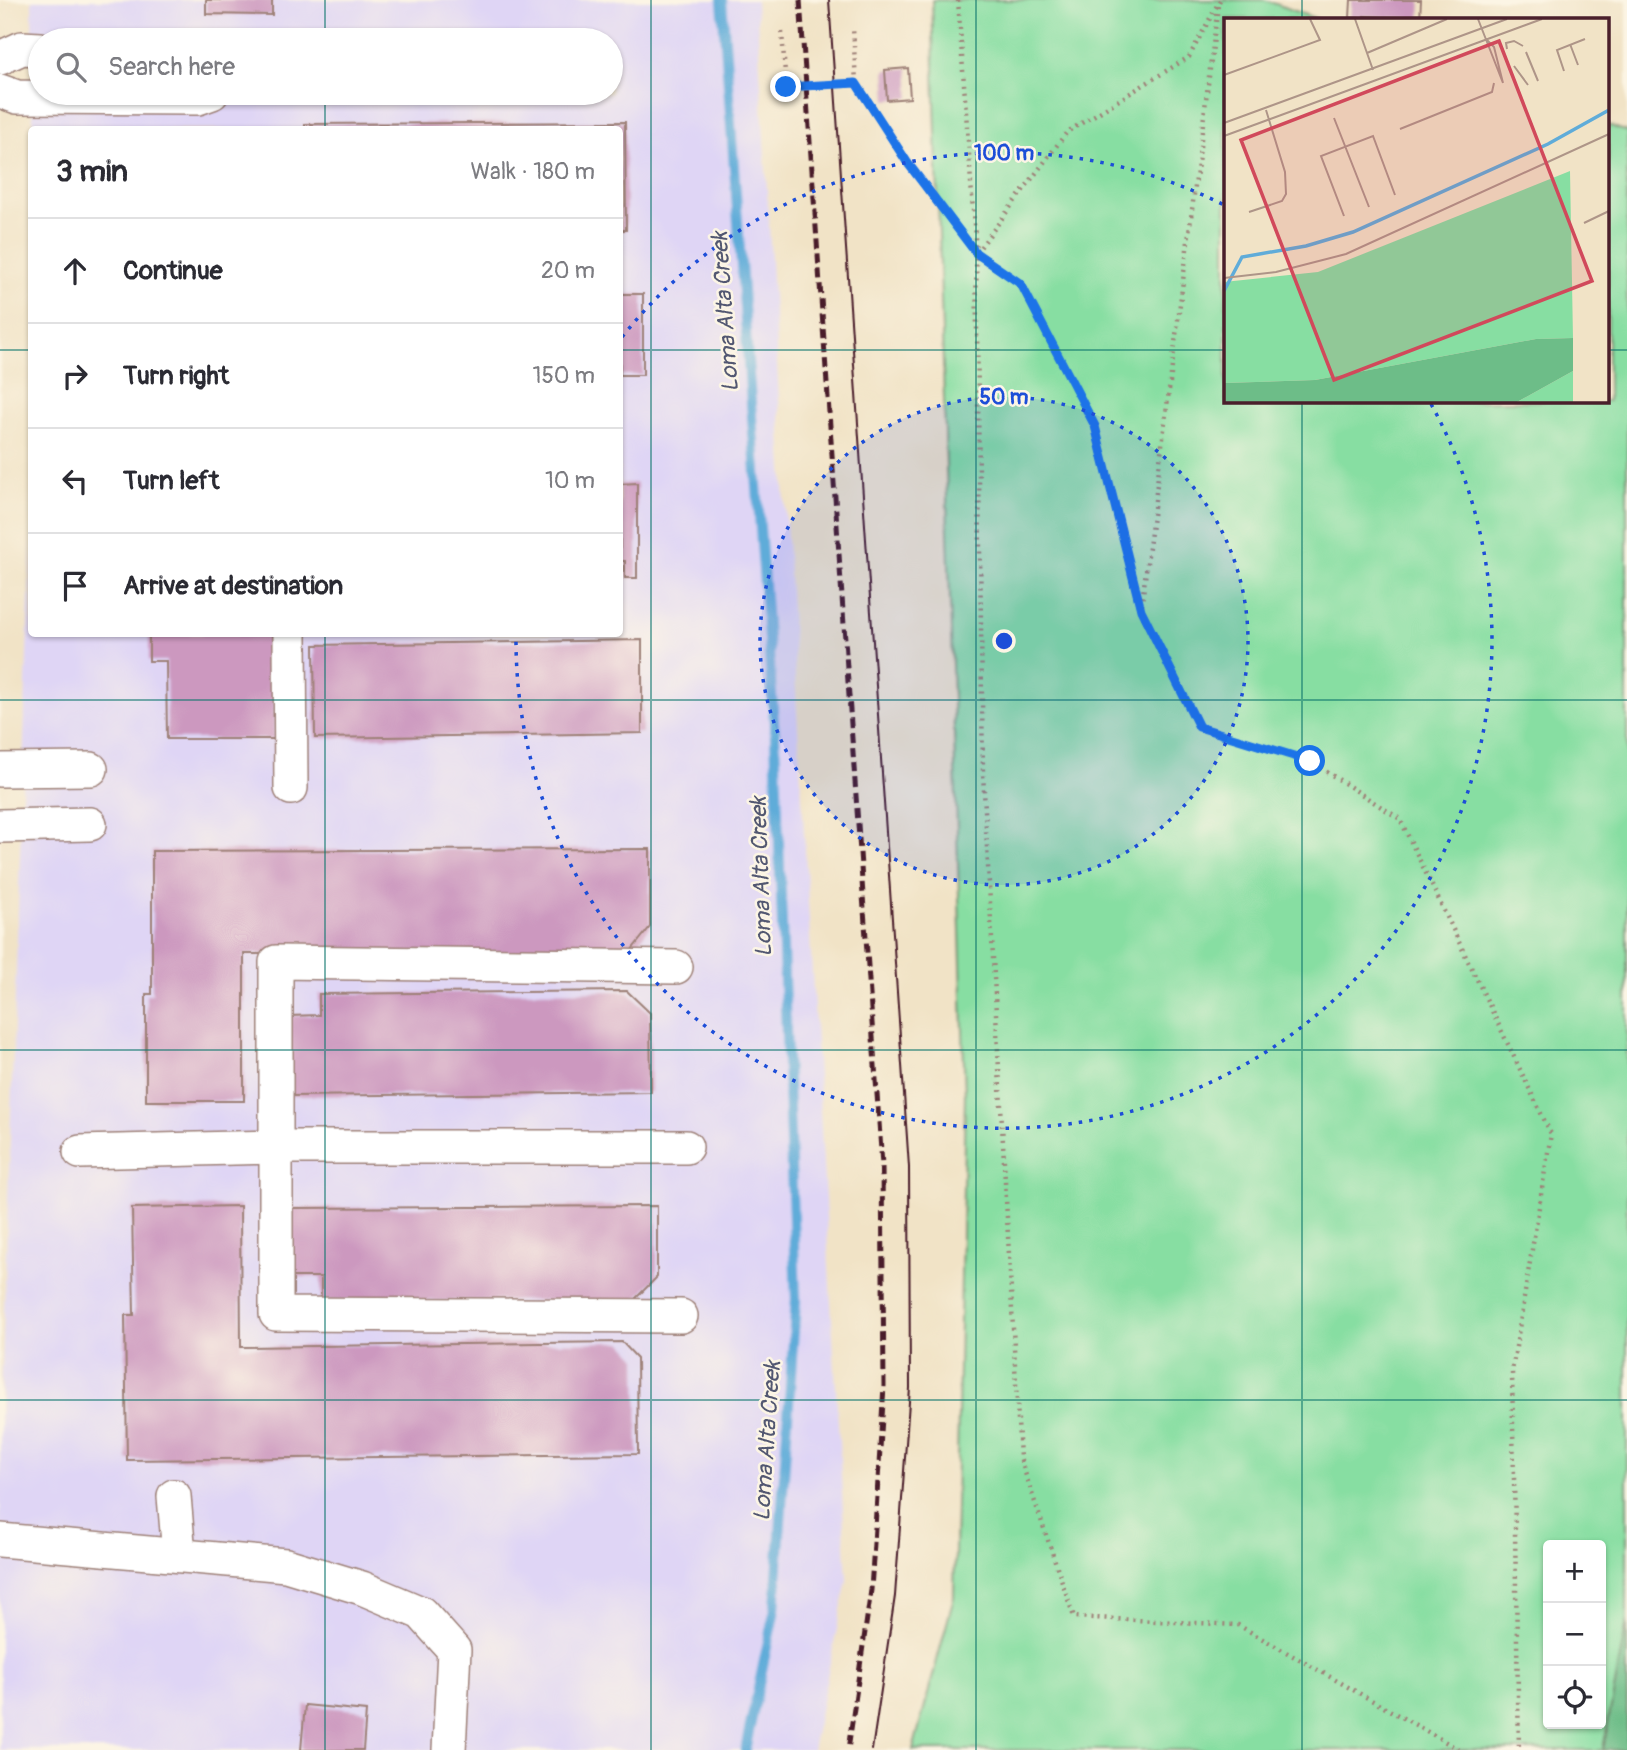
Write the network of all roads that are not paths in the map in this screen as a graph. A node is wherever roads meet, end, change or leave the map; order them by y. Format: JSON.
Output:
{"nodes":[{"id":1,"x":28,"y":48,"type":"edge"},
{"id":2,"x":0,"y":58,"type":"edge"},
{"id":3,"x":0,"y":91,"type":"edge"},
{"id":4,"x":28,"y":97,"type":"edge"},
{"id":5,"x":290,"y":637,"type":"edge"},
{"id":6,"x":90,"y":769,"type":"dead end"},
{"id":7,"x":0,"y":770,"type":"edge"},
{"id":8,"x":290,"y":788,"type":"dead end"},
{"id":9,"x":90,"y":824,"type":"dead end"},
{"id":10,"x":0,"y":826,"type":"edge"},
{"id":11,"x":676,"y":967,"type":"dead end"},
{"id":12,"x":275,"y":1147,"type":"junction"},
{"id":13,"x":687,"y":1147,"type":"dead end"},
{"id":14,"x":80,"y":1152,"type":"dead end"},
{"id":15,"x":681,"y":1315,"type":"dead end"},
{"id":16,"x":174,"y":1496,"type":"dead end"},
{"id":17,"x":0,"y":1540,"type":"edge"},
{"id":18,"x":179,"y":1555,"type":"junction"},
{"id":19,"x":449,"y":1750,"type":"edge"}],
"edges":[{"from":1,"to":2,"type":"lane"},
{"from":3,"to":4,"type":"lane"},
{"from":5,"to":8,"type":"lane"},
{"from":6,"to":7,"type":"lane"},
{"from":9,"to":10,"type":"lane"},
{"from":11,"to":12,"type":"lane"},
{"from":12,"to":13,"type":"lane"},
{"from":12,"to":14,"type":"lane"},
{"from":12,"to":15,"type":"lane"},
{"from":16,"to":18,"type":"lane"},
{"from":17,"to":18,"type":"lane"},
{"from":18,"to":19,"type":"lane"}]}
